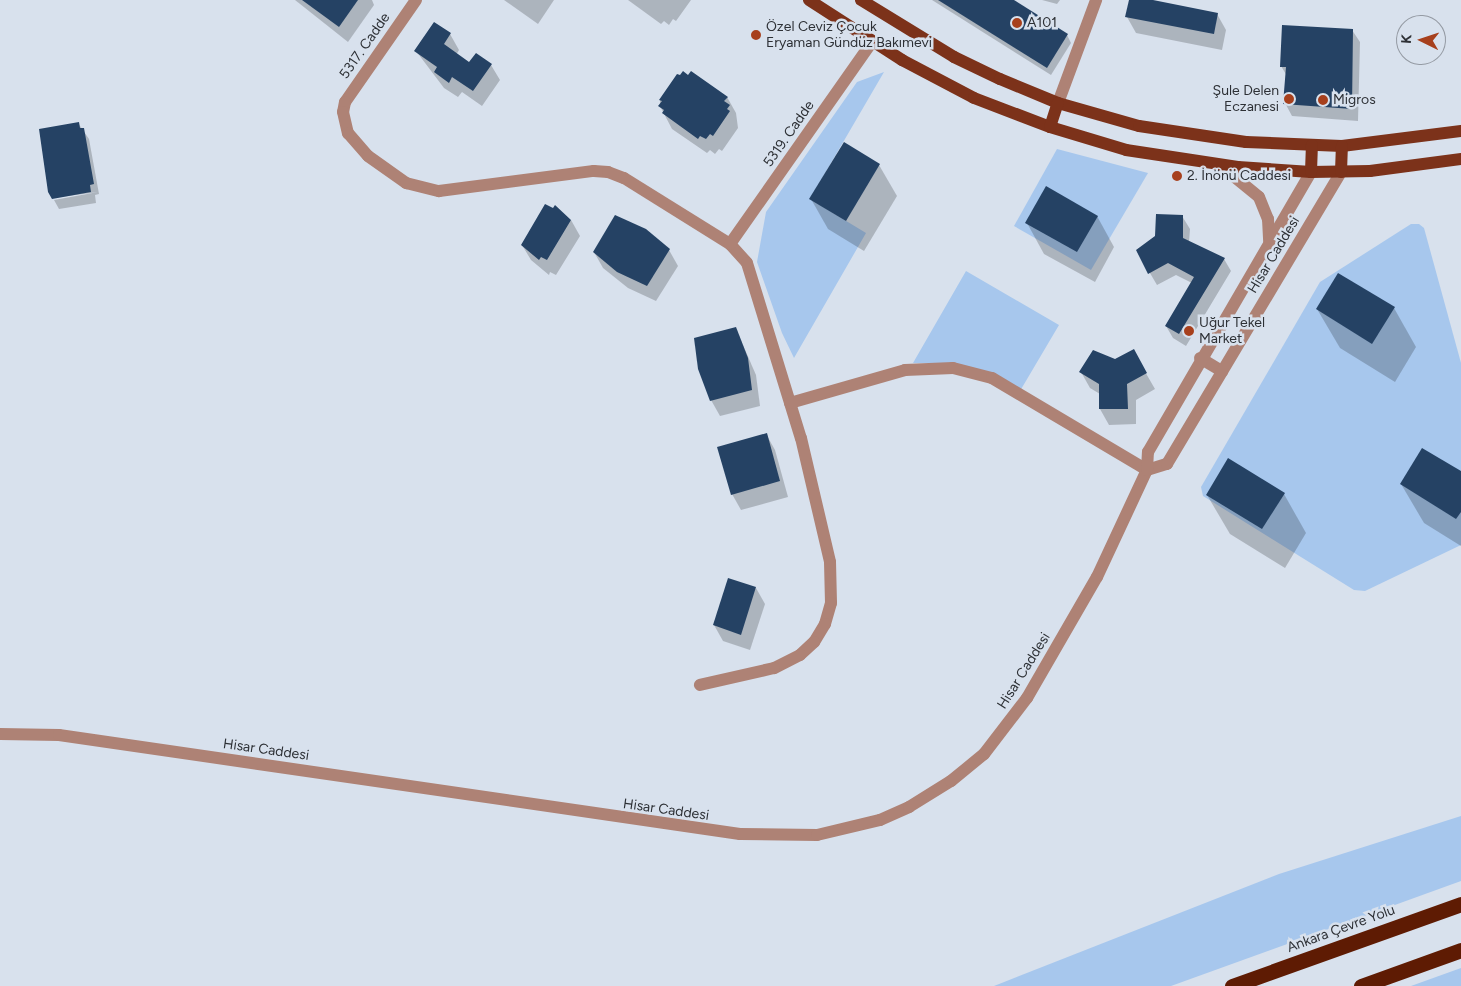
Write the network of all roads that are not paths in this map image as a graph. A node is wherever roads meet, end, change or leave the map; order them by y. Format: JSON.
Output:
{"nodes":[{"id":1,"x":416,"y":0,"type":"edge"},
{"id":2,"x":809,"y":0,"type":"edge"},
{"id":3,"x":861,"y":0,"type":"edge"},
{"id":4,"x":1096,"y":0,"type":"edge"},
{"id":5,"x":872,"y":42,"type":"junction"},
{"id":6,"x":1058,"y":103,"type":"junction"},
{"id":7,"x":1050,"y":127,"type":"junction"},
{"id":8,"x":1461,"y":131,"type":"edge"},
{"id":9,"x":1312,"y":145,"type":"junction"},
{"id":10,"x":1342,"y":146,"type":"junction"},
{"id":11,"x":1461,"y":159,"type":"edge"},
{"id":12,"x":1220,"y":164,"type":"junction"},
{"id":13,"x":1310,"y":172,"type":"junction"},
{"id":14,"x":1341,"y":172,"type":"junction"},
{"id":15,"x":1269,"y":242,"type":"junction"},
{"id":16,"x":730,"y":244,"type":"junction"},
{"id":17,"x":1200,"y":358,"type":"junction"},
{"id":18,"x":1222,"y":371,"type":"junction"},
{"id":19,"x":790,"y":403,"type":"junction"},
{"id":20,"x":1148,"y":470,"type":"junction"},
{"id":21,"x":700,"y":685,"type":"dead end"},
{"id":22,"x":0,"y":734,"type":"edge"},
{"id":23,"x":1461,"y":904,"type":"edge"},
{"id":24,"x":1461,"y":950,"type":"edge"},
{"id":25,"x":1232,"y":986,"type":"edge"},
{"id":26,"x":1361,"y":986,"type":"edge"}],
"edges":[{"from":1,"to":16,"type":"street","name":"5317. Cadde"},
{"from":2,"to":5,"type":"main road"},
{"from":3,"to":6,"type":"main road"},
{"from":4,"to":6,"type":"street"},
{"from":5,"to":7,"type":"main road"},
{"from":5,"to":16,"type":"street","name":"5319. Cadde"},
{"from":6,"to":7,"type":"main road"},
{"from":6,"to":9,"type":"main road"},
{"from":7,"to":12,"type":"main road"},
{"from":8,"to":10,"type":"main road"},
{"from":9,"to":10,"type":"main road"},
{"from":9,"to":13,"type":"main road"},
{"from":10,"to":14,"type":"main road"},
{"from":11,"to":14,"type":"main road"},
{"from":12,"to":13,"type":"main road"},
{"from":12,"to":15,"type":"street"},
{"from":13,"to":14,"type":"main road"},
{"from":13,"to":15,"type":"street","name":"Hisar Caddesi"},
{"from":14,"to":18,"type":"street","name":"Hisar Caddesi"},
{"from":15,"to":17,"type":"street","name":"Hisar Caddesi"},
{"from":16,"to":19,"type":"street"},
{"from":17,"to":18,"type":"street"},
{"from":17,"to":20,"type":"street","name":"Hisar Caddesi"},
{"from":18,"to":20,"type":"street","name":"Hisar Caddesi"},
{"from":19,"to":20,"type":"street"},
{"from":19,"to":21,"type":"street"},
{"from":20,"to":22,"type":"street","name":"Hisar Caddesi"},
{"from":23,"to":25,"type":"highway","name":"Ankara Çevre Yolu"},
{"from":24,"to":26,"type":"highway"}]}
